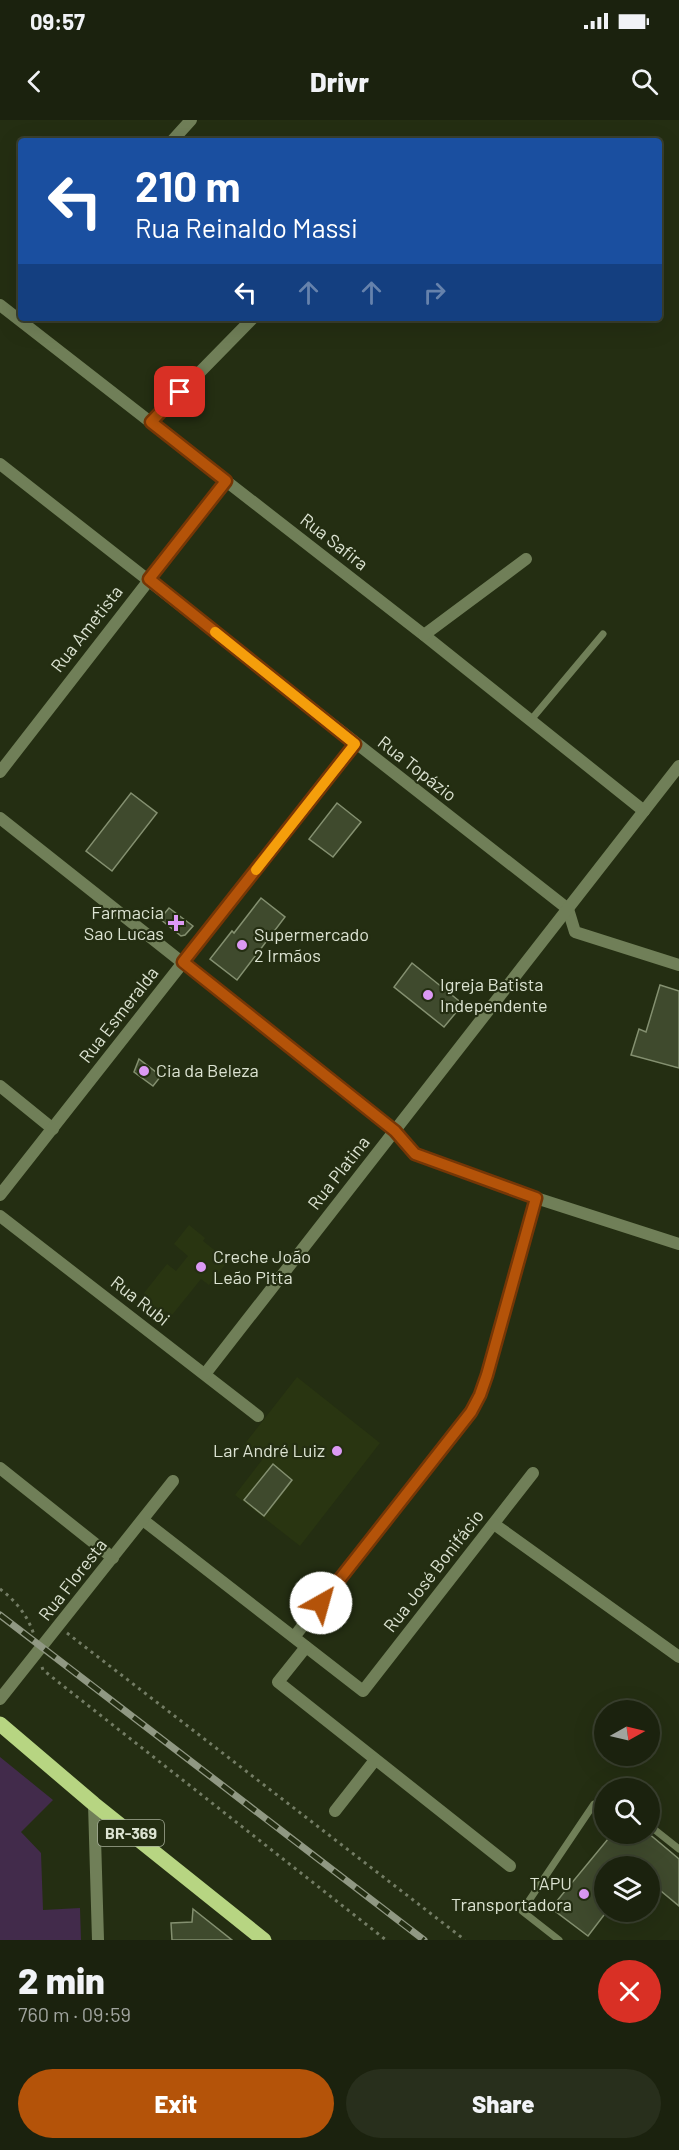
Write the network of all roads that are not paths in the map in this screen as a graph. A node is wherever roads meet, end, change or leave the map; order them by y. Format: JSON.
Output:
{"nodes":[{"id":1,"x":191,"y":120,"type":"edge"},
{"id":2,"x":175,"y":138,"type":"edge"},
{"id":3,"x":0,"y":305,"type":"edge"},
{"id":4,"x":18,"y":313,"type":"edge"},
{"id":5,"x":28,"y":321,"type":"edge"},
{"id":6,"x":250,"y":321,"type":"edge"},
{"id":7,"x":151,"y":422,"type":"junction"},
{"id":8,"x":0,"y":464,"type":"edge"},
{"id":9,"x":226,"y":481,"type":"junction"},
{"id":10,"x":526,"y":559,"type":"dead end"},
{"id":11,"x":149,"y":579,"type":"junction"},
{"id":12,"x":603,"y":634,"type":"dead end"},
{"id":13,"x":423,"y":635,"type":"junction"},
{"id":14,"x":530,"y":721,"type":"junction"},
{"id":15,"x":355,"y":744,"type":"junction"},
{"id":16,"x":679,"y":766,"type":"edge"},
{"id":17,"x":0,"y":772,"type":"edge"},
{"id":18,"x":644,"y":811,"type":"junction"},
{"id":19,"x":0,"y":818,"type":"edge"},
{"id":20,"x":568,"y":909,"type":"junction"},
{"id":21,"x":555,"y":926,"type":"junction"},
{"id":22,"x":574,"y":932,"type":"junction"},
{"id":23,"x":183,"y":962,"type":"junction"},
{"id":24,"x":679,"y":965,"type":"edge"},
{"id":25,"x":0,"y":1086,"type":"edge"},
{"id":26,"x":53,"y":1129,"type":"junction"},
{"id":27,"x":395,"y":1131,"type":"junction"},
{"id":28,"x":0,"y":1195,"type":"edge"},
{"id":29,"x":536,"y":1198,"type":"junction"},
{"id":30,"x":0,"y":1216,"type":"edge"},
{"id":31,"x":679,"y":1244,"type":"edge"},
{"id":32,"x":205,"y":1374,"type":"junction"},
{"id":33,"x":258,"y":1416,"type":"dead end"},
{"id":34,"x":0,"y":1468,"type":"edge"},
{"id":35,"x":533,"y":1473,"type":"dead end"},
{"id":36,"x":172,"y":1481,"type":"dead end"},
{"id":37,"x":143,"y":1520,"type":"junction"},
{"id":38,"x":494,"y":1524,"type":"junction"},
{"id":39,"x":113,"y":1558,"type":"junction"},
{"id":40,"x":294,"y":1637,"type":"junction"},
{"id":41,"x":306,"y":1647,"type":"junction"},
{"id":42,"x":679,"y":1657,"type":"edge"},
{"id":43,"x":0,"y":1699,"type":"edge"},
{"id":44,"x":0,"y":1724,"type":"edge"},
{"id":45,"x":375,"y":1760,"type":"junction"},
{"id":46,"x":94,"y":1804,"type":"junction"},
{"id":47,"x":594,"y":1804,"type":"edge"},
{"id":48,"x":335,"y":1811,"type":"dead end"},
{"id":49,"x":660,"y":1834,"type":"edge"},
{"id":50,"x":679,"y":1849,"type":"edge"},
{"id":51,"x":510,"y":1866,"type":"dead end"},
{"id":52,"x":98,"y":1940,"type":"edge"},
{"id":53,"x":264,"y":1940,"type":"edge"},
{"id":54,"x":559,"y":1940,"type":"edge"}],
"edges":[{"from":1,"to":2,"type":"street"},
{"from":3,"to":4,"type":"street","name":"Rua Safira"},
{"from":5,"to":7,"type":"street","name":"Rua Safira"},
{"from":6,"to":7,"type":"street"},
{"from":7,"to":9,"type":"street","name":"Rua Safira"},
{"from":8,"to":11,"type":"street","name":"Rua Topázio"},
{"from":9,"to":11,"type":"street","name":"Rua Ametista"},
{"from":9,"to":13,"type":"street","name":"Rua Safira"},
{"from":10,"to":13,"type":"street"},
{"from":11,"to":15,"type":"street","name":"Rua Topázio"},
{"from":11,"to":17,"type":"street","name":"Rua Ametista"},
{"from":12,"to":14,"type":"lane"},
{"from":13,"to":14,"type":"street","name":"Rua Safira"},
{"from":14,"to":18,"type":"street","name":"Rua Safira"},
{"from":15,"to":20,"type":"street","name":"Rua Topázio"},
{"from":15,"to":23,"type":"street","name":"Rua Esmeralda"},
{"from":16,"to":18,"type":"street","name":"Rua Platina"},
{"from":18,"to":20,"type":"street","name":"Rua Platina"},
{"from":19,"to":23,"type":"street"},
{"from":20,"to":21,"type":"street","name":"Rua Platina"},
{"from":20,"to":22,"type":"street"},
{"from":21,"to":22,"type":"street"},
{"from":21,"to":27,"type":"street","name":"Rua Platina"},
{"from":22,"to":24,"type":"street"},
{"from":23,"to":26,"type":"street","name":"Rua Esmeralda"},
{"from":23,"to":27,"type":"street"},
{"from":25,"to":26,"type":"street"},
{"from":26,"to":28,"type":"street","name":"Rua Esmeralda"},
{"from":27,"to":29,"type":"street"},
{"from":27,"to":32,"type":"street","name":"Rua Platina"},
{"from":29,"to":31,"type":"street"},
{"from":29,"to":40,"type":"street"},
{"from":30,"to":32,"type":"street","name":"Rua Rubi"},
{"from":32,"to":33,"type":"street","name":"Rua Rubi"},
{"from":34,"to":39,"type":"street"},
{"from":35,"to":38,"type":"street","name":"Rua José Bonifácio"},
{"from":36,"to":37,"type":"street","name":"Rua Floresta"},
{"from":37,"to":39,"type":"street","name":"Rua Floresta"},
{"from":37,"to":40,"type":"street"},
{"from":38,"to":41,"type":"street","name":"Rua José Bonifácio"},
{"from":38,"to":42,"type":"street"},
{"from":39,"to":43,"type":"street","name":"Rua Floresta"},
{"from":40,"to":41,"type":"street"},
{"from":41,"to":45,"type":"street"},
{"from":44,"to":46,"type":"main road","number":"BR-369"},
{"from":45,"to":48,"type":"street"},
{"from":45,"to":51,"type":"street"},
{"from":46,"to":52,"type":"street"},
{"from":46,"to":53,"type":"main road","number":"BR-369"},
{"from":47,"to":54,"type":"lane"},
{"from":49,"to":50,"type":"lane"}]}
